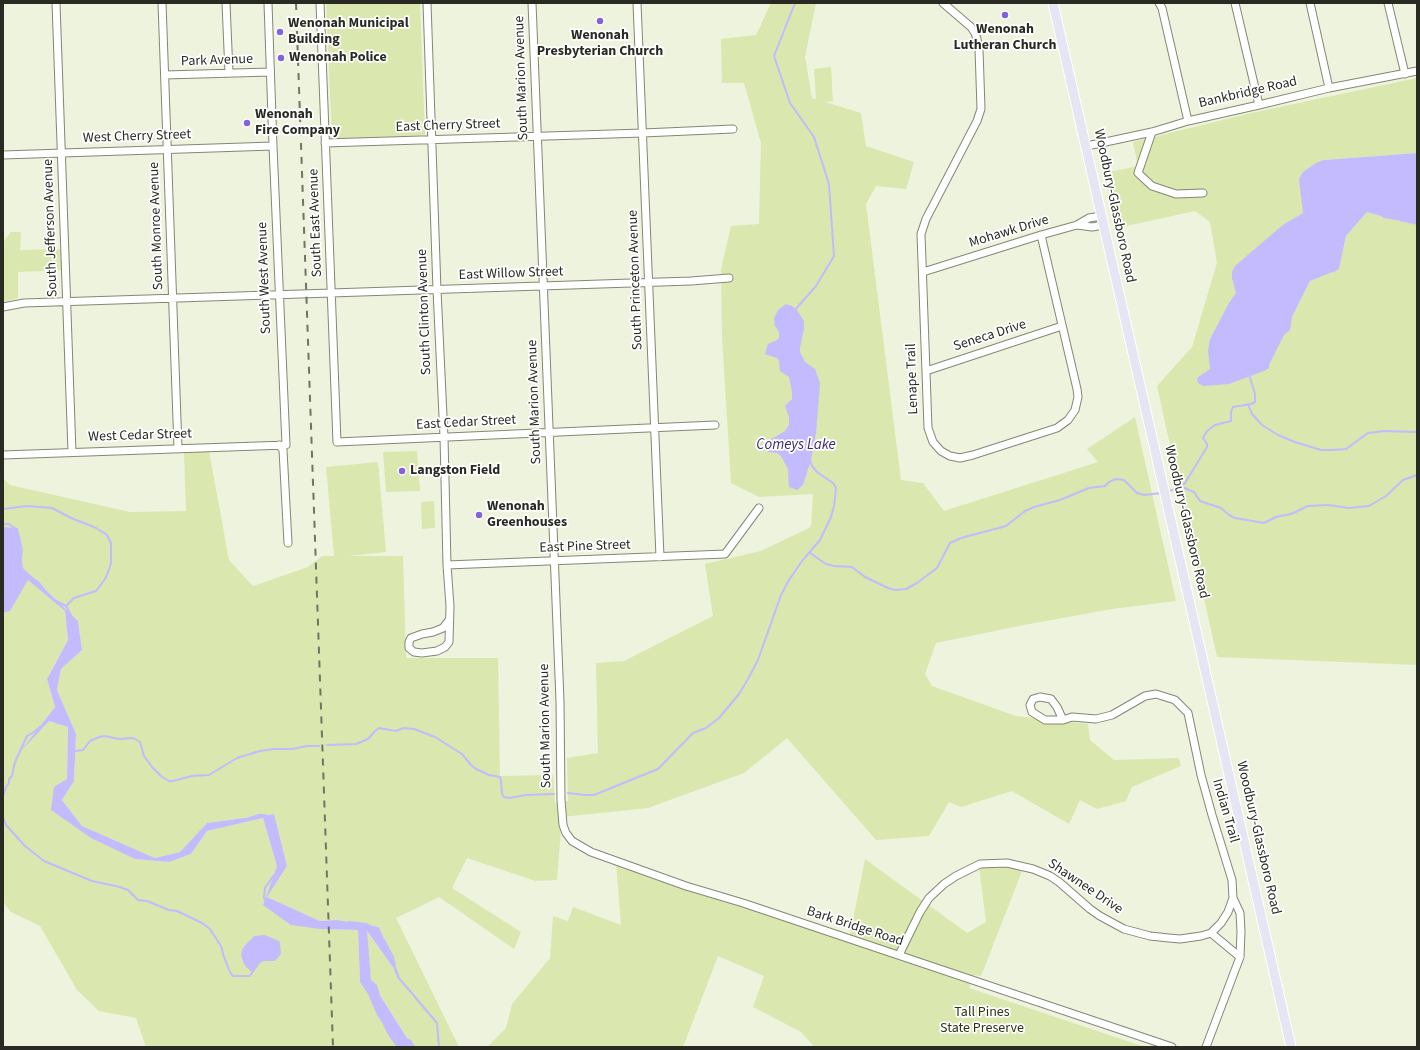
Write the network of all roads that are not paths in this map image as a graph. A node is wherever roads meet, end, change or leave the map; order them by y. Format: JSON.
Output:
{"nodes":[{"id":1,"x":56,"y":3,"type":"edge"},
{"id":2,"x":162,"y":3,"type":"edge"},
{"id":3,"x":226,"y":3,"type":"edge"},
{"id":4,"x":268,"y":3,"type":"edge"},
{"id":5,"x":320,"y":3,"type":"edge"},
{"id":6,"x":427,"y":3,"type":"edge"},
{"id":7,"x":532,"y":3,"type":"edge"},
{"id":8,"x":637,"y":3,"type":"edge"},
{"id":9,"x":943,"y":3,"type":"edge"},
{"id":10,"x":1053,"y":3,"type":"edge"},
{"id":11,"x":1159,"y":3,"type":"edge"},
{"id":12,"x":1235,"y":3,"type":"edge"},
{"id":13,"x":1310,"y":3,"type":"edge"},
{"id":14,"x":1388,"y":3,"type":"edge"},
{"id":15,"x":1417,"y":71,"type":"edge"},
{"id":16,"x":270,"y":72,"type":"junction"},
{"id":17,"x":228,"y":74,"type":"junction"},
{"id":18,"x":1404,"y":74,"type":"junction"},
{"id":19,"x":165,"y":75,"type":"junction"},
{"id":20,"x":1329,"y":88,"type":"junction"},
{"id":21,"x":1260,"y":105,"type":"junction"},
{"id":22,"x":1188,"y":121,"type":"junction"},
{"id":23,"x":733,"y":129,"type":"dead end"},
{"id":24,"x":1152,"y":132,"type":"junction"},
{"id":25,"x":643,"y":133,"type":"junction"},
{"id":26,"x":537,"y":136,"type":"junction"},
{"id":27,"x":431,"y":140,"type":"junction"},
{"id":28,"x":326,"y":143,"type":"junction"},
{"id":29,"x":273,"y":146,"type":"junction"},
{"id":30,"x":1087,"y":146,"type":"junction"},
{"id":31,"x":167,"y":149,"type":"junction"},
{"id":32,"x":61,"y":153,"type":"junction"},
{"id":33,"x":3,"y":155,"type":"edge"},
{"id":34,"x":1203,"y":193,"type":"dead end"},
{"id":35,"x":1101,"y":216,"type":"junction"},
{"id":36,"x":1077,"y":225,"type":"junction"},
{"id":37,"x":1104,"y":225,"type":"junction"},
{"id":38,"x":1041,"y":235,"type":"junction"},
{"id":39,"x":923,"y":272,"type":"junction"},
{"id":40,"x":729,"y":278,"type":"dead end"},
{"id":41,"x":649,"y":282,"type":"junction"},
{"id":42,"x":543,"y":286,"type":"junction"},
{"id":43,"x":437,"y":290,"type":"junction"},
{"id":44,"x":279,"y":294,"type":"junction"},
{"id":45,"x":331,"y":294,"type":"junction"},
{"id":46,"x":173,"y":299,"type":"junction"},
{"id":47,"x":67,"y":302,"type":"junction"},
{"id":48,"x":3,"y":307,"type":"edge"},
{"id":49,"x":1062,"y":326,"type":"junction"},
{"id":50,"x":926,"y":371,"type":"junction"},
{"id":51,"x":715,"y":425,"type":"dead end"},
{"id":52,"x":656,"y":428,"type":"junction"},
{"id":53,"x":549,"y":432,"type":"junction"},
{"id":54,"x":444,"y":437,"type":"junction"},
{"id":55,"x":337,"y":442,"type":"joint"},
{"id":56,"x":279,"y":445,"type":"junction"},
{"id":57,"x":178,"y":448,"type":"junction"},
{"id":58,"x":72,"y":452,"type":"junction"},
{"id":59,"x":3,"y":455,"type":"edge"},
{"id":60,"x":759,"y":508,"type":"dead end"},
{"id":61,"x":288,"y":543,"type":"dead end"},
{"id":62,"x":660,"y":557,"type":"junction"},
{"id":63,"x":554,"y":561,"type":"junction"},
{"id":64,"x":446,"y":565,"type":"junction"},
{"id":65,"x":449,"y":620,"type":"junction"},
{"id":66,"x":1063,"y":720,"type":"junction"},
{"id":67,"x":561,"y":800,"type":"joint"},
{"id":68,"x":1233,"y":898,"type":"junction"},
{"id":69,"x":1211,"y":933,"type":"junction"},
{"id":70,"x":899,"y":955,"type":"junction"},
{"id":71,"x":1240,"y":957,"type":"junction"},
{"id":72,"x":1172,"y":1047,"type":"edge"},
{"id":73,"x":1206,"y":1047,"type":"edge"},
{"id":74,"x":1291,"y":1047,"type":"edge"}],
"edges":[{"from":1,"to":32,"type":"street","name":"South Jefferson Avenue"},
{"from":2,"to":19,"type":"street","name":"South Monroe Avenue"},
{"from":3,"to":17,"type":"street"},
{"from":4,"to":16,"type":"street","name":"South West Avenue"},
{"from":5,"to":28,"type":"street","name":"South East Avenue"},
{"from":6,"to":27,"type":"street","name":"South Clinton Avenue"},
{"from":7,"to":26,"type":"street","name":"South Marion Avenue"},
{"from":8,"to":25,"type":"street","name":"South Princeton Avenue"},
{"from":9,"to":39,"type":"street","name":"Lenape Trail"},
{"from":10,"to":30,"type":"main road","name":"Woodbury-Glassboro Road"},
{"from":11,"to":22,"type":"street"},
{"from":12,"to":21,"type":"street"},
{"from":13,"to":20,"type":"street"},
{"from":14,"to":18,"type":"street"},
{"from":15,"to":18,"type":"street","name":"Bankbridge Road"},
{"from":16,"to":17,"type":"street","name":"Park Avenue"},
{"from":16,"to":29,"type":"street","name":"South West Avenue"},
{"from":17,"to":19,"type":"street","name":"Park Avenue"},
{"from":18,"to":20,"type":"street","name":"Bankbridge Road"},
{"from":19,"to":31,"type":"street","name":"South Monroe Avenue"},
{"from":20,"to":21,"type":"street","name":"Bankbridge Road"},
{"from":21,"to":22,"type":"street","name":"Bankbridge Road"},
{"from":22,"to":24,"type":"street","name":"Bankbridge Road"},
{"from":23,"to":25,"type":"street","name":"East Cherry Street"},
{"from":24,"to":30,"type":"street","name":"Bankbridge Road"},
{"from":24,"to":34,"type":"street"},
{"from":25,"to":26,"type":"street","name":"East Cherry Street"},
{"from":25,"to":41,"type":"street","name":"South Princeton Avenue"},
{"from":26,"to":27,"type":"street","name":"East Cherry Street"},
{"from":26,"to":42,"type":"street","name":"South Marion Avenue"},
{"from":27,"to":28,"type":"street","name":"East Cherry Street"},
{"from":27,"to":43,"type":"street","name":"South Clinton Avenue"},
{"from":28,"to":45,"type":"street","name":"South East Avenue"},
{"from":29,"to":31,"type":"street","name":"West Cherry Street"},
{"from":29,"to":44,"type":"street","name":"South West Avenue"},
{"from":30,"to":35,"type":"main road","name":"Woodbury-Glassboro Road"},
{"from":31,"to":32,"type":"street","name":"West Cherry Street"},
{"from":31,"to":46,"type":"street","name":"South Monroe Avenue"},
{"from":32,"to":33,"type":"street","name":"West Cherry Street"},
{"from":32,"to":47,"type":"street","name":"South Jefferson Avenue"},
{"from":35,"to":36,"type":"street","name":"Mohawk Drive"},
{"from":35,"to":37,"type":"main road","name":"Woodbury-Glassboro Road"},
{"from":36,"to":37,"type":"street"},
{"from":36,"to":38,"type":"street","name":"Mohawk Drive"},
{"from":37,"to":74,"type":"main road","name":"Woodbury-Glassboro Road"},
{"from":38,"to":39,"type":"street","name":"Mohawk Drive"},
{"from":38,"to":49,"type":"street","name":"Lenape Trail"},
{"from":39,"to":50,"type":"street","name":"Lenape Trail"},
{"from":40,"to":41,"type":"street","name":"East Willow Street"},
{"from":41,"to":42,"type":"street","name":"East Willow Street"},
{"from":41,"to":52,"type":"street","name":"South Princeton Avenue"},
{"from":42,"to":43,"type":"street","name":"East Willow Street"},
{"from":42,"to":53,"type":"street","name":"South Marion Avenue"},
{"from":43,"to":45,"type":"street","name":"East Willow Street"},
{"from":43,"to":54,"type":"street","name":"South Clinton Avenue"},
{"from":44,"to":45,"type":"street","name":"East Willow Street"},
{"from":44,"to":46,"type":"street","name":"East Willow Street"},
{"from":44,"to":56,"type":"street","name":"South West Avenue"},
{"from":45,"to":55,"type":"street","name":"South East Avenue"},
{"from":46,"to":47,"type":"street","name":"East Willow Street"},
{"from":46,"to":57,"type":"street","name":"South Monroe Avenue"},
{"from":47,"to":48,"type":"street","name":"East Willow Street"},
{"from":47,"to":58,"type":"street","name":"South Jefferson Avenue"},
{"from":49,"to":50,"type":"street","name":"Seneca Drive"},
{"from":49,"to":50,"type":"street","name":"Lenape Trail"},
{"from":51,"to":52,"type":"street","name":"East Cedar Street"},
{"from":52,"to":53,"type":"street","name":"East Cedar Street"},
{"from":52,"to":62,"type":"street","name":"South Princeton Avenue"},
{"from":53,"to":54,"type":"street","name":"East Cedar Street"},
{"from":53,"to":63,"type":"street","name":"South Marion Avenue"},
{"from":54,"to":55,"type":"street","name":"East Cedar Street"},
{"from":54,"to":64,"type":"street","name":"South Clinton Avenue"},
{"from":56,"to":57,"type":"street","name":"West Cedar Street"},
{"from":56,"to":61,"type":"street"},
{"from":57,"to":58,"type":"street","name":"West Cedar Street"},
{"from":58,"to":59,"type":"street","name":"West Cedar Street"},
{"from":60,"to":62,"type":"street","name":"East Pine Street"},
{"from":62,"to":63,"type":"street","name":"East Pine Street"},
{"from":63,"to":64,"type":"street","name":"East Pine Street"},
{"from":63,"to":67,"type":"street","name":"South Marion Avenue"},
{"from":64,"to":65,"type":"street","name":"South Clinton Avenue"},
{"from":65,"to":65,"type":"street","name":"South Clinton Avenue"},
{"from":66,"to":66,"type":"street","name":"Indian Trail"},
{"from":66,"to":68,"type":"street","name":"Indian Trail"},
{"from":67,"to":70,"type":"street","name":"Bark Bridge Road"},
{"from":68,"to":69,"type":"street"},
{"from":68,"to":71,"type":"street","name":"Indian Trail"},
{"from":69,"to":70,"type":"street","name":"Shawnee Drive"},
{"from":69,"to":71,"type":"street"},
{"from":70,"to":72,"type":"street","name":"Bark Bridge Road"},
{"from":71,"to":73,"type":"street","name":"Indian Trail"}]}
